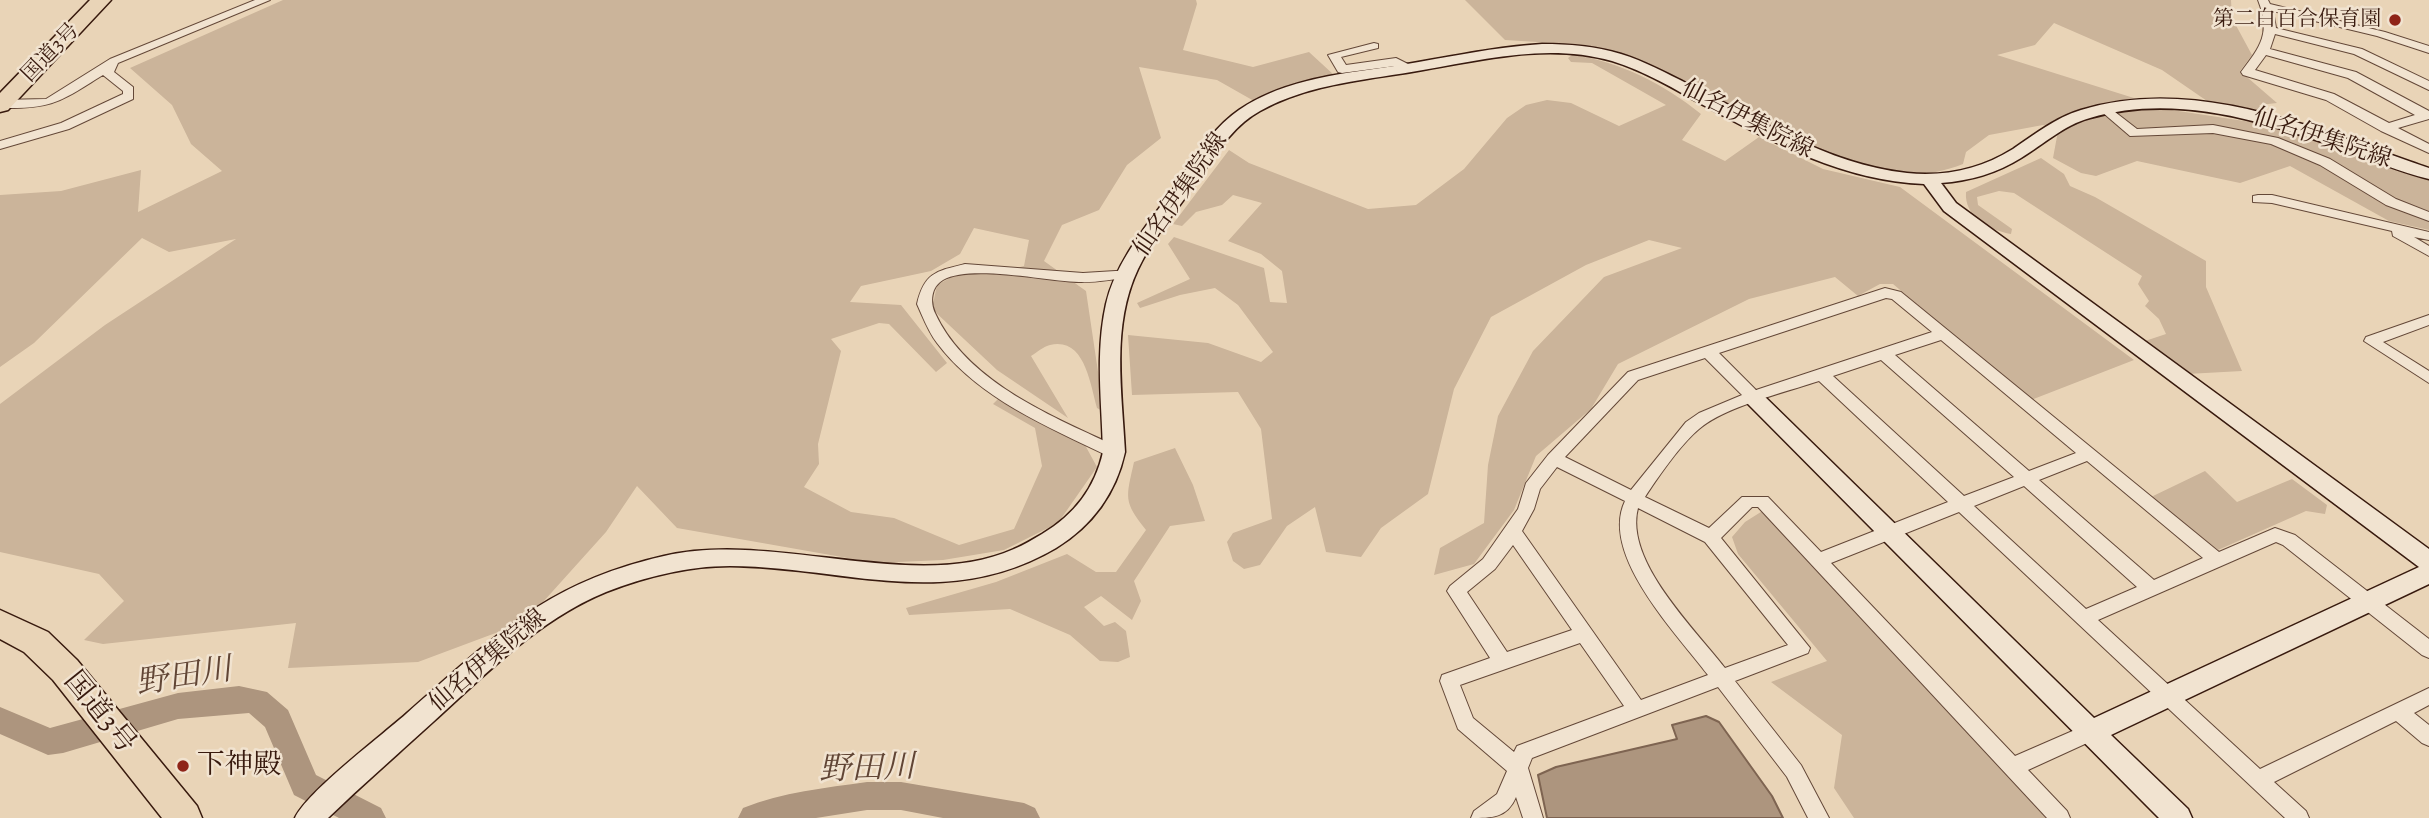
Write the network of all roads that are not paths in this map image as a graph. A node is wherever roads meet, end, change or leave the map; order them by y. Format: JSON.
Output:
{"nodes":[{"id":1,"x":101,"y":0,"type":"edge"},
{"id":2,"x":265,"y":0,"type":"edge"},
{"id":3,"x":2265,"y":3,"type":"edge"},
{"id":4,"x":2271,"y":30,"type":"junction"},
{"id":5,"x":2405,"y":44,"type":"junction"},
{"id":6,"x":1374,"y":46,"type":"dead end"},
{"id":7,"x":2429,"y":50,"type":"edge"},
{"id":8,"x":2265,"y":51,"type":"junction"},
{"id":9,"x":2429,"y":56,"type":"edge"},
{"id":10,"x":108,"y":66,"type":"junction"},
{"id":11,"x":1410,"y":68,"type":"junction"},
{"id":12,"x":2429,"y":86,"type":"edge"},
{"id":13,"x":0,"y":104,"type":"edge"},
{"id":14,"x":2106,"y":109,"type":"junction"},
{"id":15,"x":2427,"y":115,"type":"edge"},
{"id":16,"x":2385,"y":128,"type":"junction"},
{"id":17,"x":0,"y":145,"type":"edge"},
{"id":18,"x":2429,"y":149,"type":"edge"},
{"id":19,"x":2429,"y":174,"type":"edge"},
{"id":20,"x":1929,"y":179,"type":"junction"},
{"id":21,"x":2258,"y":200,"type":"dead end"},
{"id":22,"x":2429,"y":217,"type":"edge"},
{"id":23,"x":2384,"y":225,"type":"junction"},
{"id":24,"x":2429,"y":236,"type":"edge"},
{"id":25,"x":2429,"y":252,"type":"edge"},
{"id":26,"x":1127,"y":273,"type":"junction"},
{"id":27,"x":2429,"y":320,"type":"edge"},
{"id":28,"x":1943,"y":334,"type":"junction"},
{"id":29,"x":1708,"y":351,"type":"junction"},
{"id":30,"x":1884,"y":354,"type":"junction"},
{"id":31,"x":1821,"y":374,"type":"junction"},
{"id":32,"x":2429,"y":378,"type":"edge"},
{"id":33,"x":1753,"y":397,"type":"junction"},
{"id":34,"x":1114,"y":452,"type":"junction"},
{"id":35,"x":2089,"y":454,"type":"junction"},
{"id":36,"x":1554,"y":459,"type":"junction"},
{"id":37,"x":2026,"y":479,"type":"junction"},
{"id":38,"x":1635,"y":500,"type":"junction"},
{"id":39,"x":1961,"y":505,"type":"junction"},
{"id":40,"x":1513,"y":532,"type":"junction"},
{"id":41,"x":1889,"y":533,"type":"junction"},
{"id":42,"x":1711,"y":537,"type":"junction"},
{"id":43,"x":2217,"y":560,"type":"junction"},
{"id":44,"x":1818,"y":561,"type":"junction"},
{"id":45,"x":2429,"y":562,"type":"edge"},
{"id":46,"x":2429,"y":573,"type":"edge"},
{"id":47,"x":2151,"y":588,"type":"junction"},
{"id":48,"x":2369,"y":603,"type":"junction"},
{"id":49,"x":2083,"y":618,"type":"junction"},
{"id":50,"x":0,"y":623,"type":"edge"},
{"id":51,"x":1586,"y":634,"type":"junction"},
{"id":52,"x":2429,"y":650,"type":"edge"},
{"id":53,"x":1503,"y":661,"type":"junction"},
{"id":54,"x":1722,"y":679,"type":"junction"},
{"id":55,"x":2167,"y":696,"type":"junction"},
{"id":56,"x":2429,"y":696,"type":"edge"},
{"id":57,"x":1637,"y":709,"type":"junction"},
{"id":58,"x":2398,"y":711,"type":"junction"},
{"id":59,"x":2091,"y":732,"type":"junction"},
{"id":60,"x":2429,"y":737,"type":"edge"},
{"id":61,"x":2012,"y":767,"type":"junction"},
{"id":62,"x":1518,"y":768,"type":"junction"},
{"id":63,"x":2258,"y":779,"type":"junction"},
{"id":64,"x":312,"y":816,"type":"edge"},
{"id":65,"x":184,"y":818,"type":"edge"},
{"id":66,"x":1481,"y":818,"type":"edge"},
{"id":67,"x":1533,"y":818,"type":"edge"},
{"id":68,"x":1819,"y":818,"type":"edge"},
{"id":69,"x":2060,"y":818,"type":"edge"},
{"id":70,"x":2178,"y":818,"type":"edge"},
{"id":71,"x":2299,"y":818,"type":"edge"}],
"edges":[{"from":1,"to":13,"type":"highway","name":"国道3号"},
{"from":2,"to":10,"type":"street"},
{"from":3,"to":4,"type":"street"},
{"from":3,"to":5,"type":"street"},
{"from":4,"to":8,"type":"street"},
{"from":4,"to":12,"type":"street"},
{"from":5,"to":7,"type":"street"},
{"from":5,"to":9,"type":"street"},
{"from":6,"to":11,"type":"street"},
{"from":8,"to":15,"type":"street"},
{"from":8,"to":16,"type":"street"},
{"from":10,"to":13,"type":"street"},
{"from":10,"to":17,"type":"street"},
{"from":11,"to":20,"type":"main road","name":"仙名伊集院線"},
{"from":11,"to":26,"type":"main road","name":"仙名伊集院線"},
{"from":14,"to":19,"type":"main road","name":"仙名伊集院線"},
{"from":14,"to":20,"type":"main road","name":"仙名伊集院線"},
{"from":14,"to":22,"type":"street"},
{"from":15,"to":16,"type":"street"},
{"from":16,"to":18,"type":"street"},
{"from":20,"to":45,"type":"main road"},
{"from":21,"to":23,"type":"street"},
{"from":23,"to":24,"type":"street"},
{"from":23,"to":25,"type":"street"},
{"from":26,"to":34,"type":"main road","name":"仙名伊集院線"},
{"from":26,"to":34,"type":"street"},
{"from":27,"to":32,"type":"street"},
{"from":28,"to":29,"type":"street"},
{"from":28,"to":30,"type":"street"},
{"from":28,"to":35,"type":"street"},
{"from":29,"to":33,"type":"street"},
{"from":29,"to":36,"type":"street"},
{"from":30,"to":31,"type":"street"},
{"from":30,"to":37,"type":"street"},
{"from":31,"to":33,"type":"street"},
{"from":31,"to":39,"type":"street"},
{"from":33,"to":38,"type":"street"},
{"from":33,"to":41,"type":"main road"},
{"from":34,"to":64,"type":"main road","name":"仙名伊集院線"},
{"from":35,"to":37,"type":"street"},
{"from":35,"to":43,"type":"street"},
{"from":36,"to":38,"type":"street"},
{"from":36,"to":40,"type":"street"},
{"from":37,"to":39,"type":"street"},
{"from":37,"to":47,"type":"street"},
{"from":38,"to":42,"type":"street"},
{"from":38,"to":54,"type":"street"},
{"from":39,"to":41,"type":"street"},
{"from":39,"to":49,"type":"street"},
{"from":40,"to":51,"type":"street"},
{"from":40,"to":53,"type":"street"},
{"from":41,"to":44,"type":"street"},
{"from":41,"to":59,"type":"main road"},
{"from":42,"to":44,"type":"street"},
{"from":42,"to":54,"type":"street"},
{"from":43,"to":47,"type":"street"},
{"from":43,"to":48,"type":"street"},
{"from":44,"to":61,"type":"street"},
{"from":46,"to":48,"type":"main road"},
{"from":47,"to":49,"type":"street"},
{"from":48,"to":52,"type":"street"},
{"from":48,"to":55,"type":"main road"},
{"from":49,"to":55,"type":"street"},
{"from":50,"to":65,"type":"highway","name":"国道3号"},
{"from":51,"to":53,"type":"street"},
{"from":51,"to":57,"type":"street"},
{"from":53,"to":62,"type":"street"},
{"from":54,"to":57,"type":"street"},
{"from":54,"to":68,"type":"street"},
{"from":55,"to":59,"type":"main road"},
{"from":55,"to":63,"type":"street"},
{"from":56,"to":58,"type":"street"},
{"from":57,"to":62,"type":"street"},
{"from":58,"to":60,"type":"street"},
{"from":58,"to":63,"type":"street"},
{"from":59,"to":61,"type":"street"},
{"from":59,"to":70,"type":"main road"},
{"from":61,"to":69,"type":"street"},
{"from":62,"to":66,"type":"street"},
{"from":62,"to":67,"type":"street"},
{"from":63,"to":71,"type":"street"}]}
